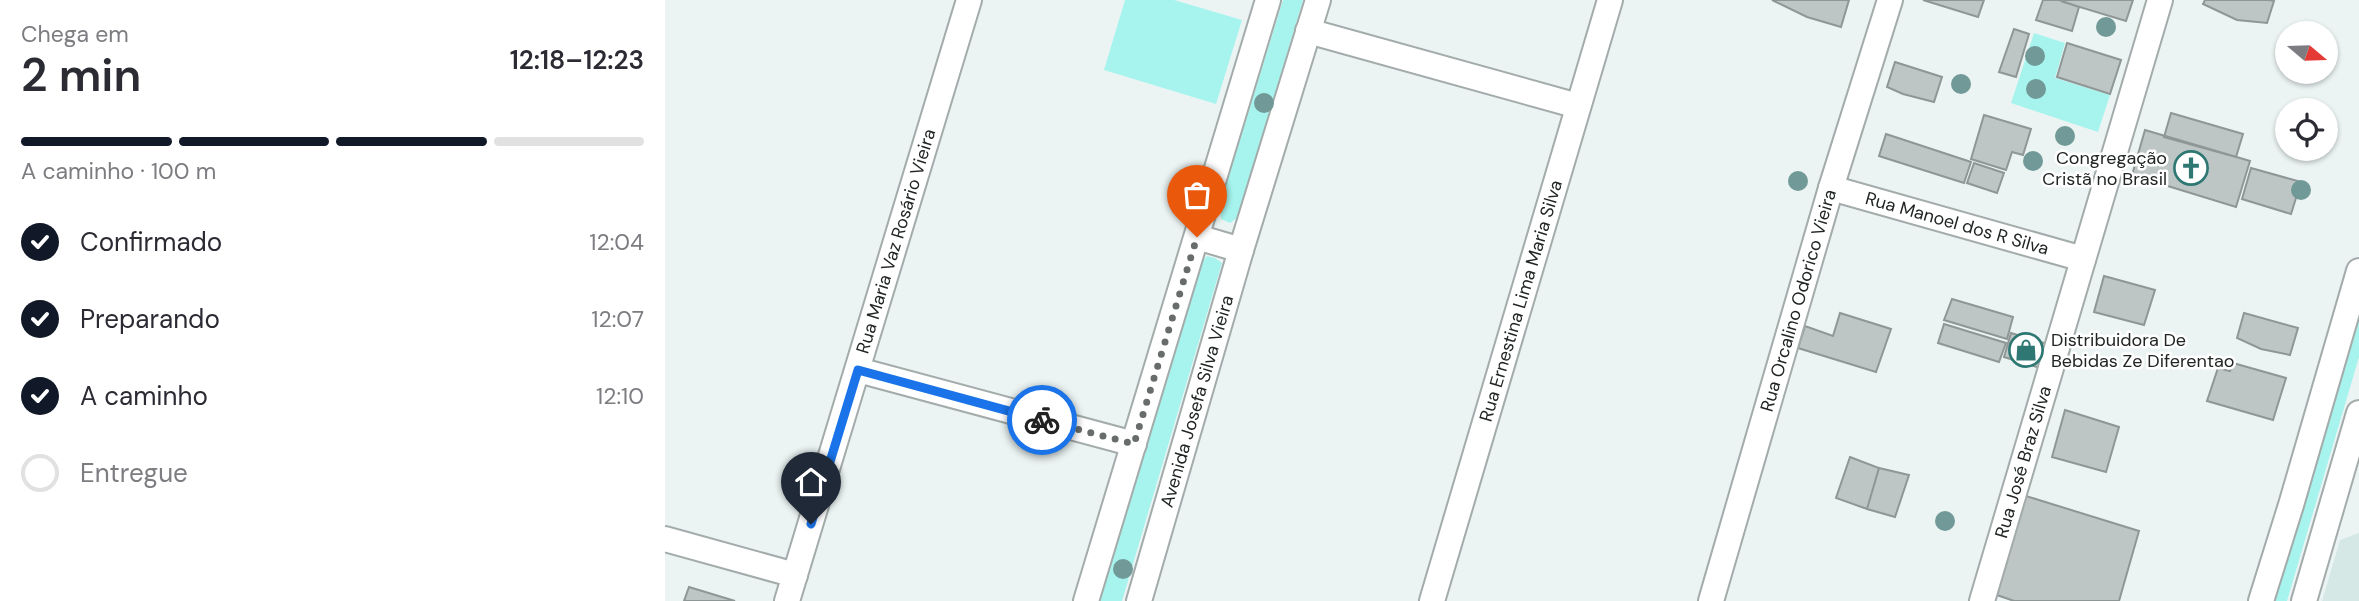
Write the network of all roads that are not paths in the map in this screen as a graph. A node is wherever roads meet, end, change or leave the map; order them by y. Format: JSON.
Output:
{"nodes":[{"id":1,"x":969,"y":0,"type":"edge"},
{"id":2,"x":1268,"y":0,"type":"edge"},
{"id":3,"x":1318,"y":0,"type":"edge"},
{"id":4,"x":1610,"y":0,"type":"edge"},
{"id":5,"x":1890,"y":0,"type":"edge"},
{"id":6,"x":2160,"y":0,"type":"edge"},
{"id":7,"x":1308,"y":31,"type":"junction"},
{"id":8,"x":1578,"y":106,"type":"junction"},
{"id":9,"x":1831,"y":188,"type":"junction"},
{"id":10,"x":1197,"y":237,"type":"junction"},
{"id":11,"x":1241,"y":250,"type":"junction"},
{"id":12,"x":2083,"y":259,"type":"junction"},
{"id":13,"x":2359,"y":271,"type":"edge"},
{"id":14,"x":858,"y":370,"type":"junction"},
{"id":15,"x":2359,"y":413,"type":"edge"},
{"id":16,"x":1134,"y":444,"type":"junction"},
{"id":17,"x":2348,"y":488,"type":"edge"},
{"id":18,"x":665,"y":539,"type":"edge"},
{"id":19,"x":795,"y":575,"type":"junction"},
{"id":20,"x":787,"y":601,"type":"edge"},
{"id":21,"x":1086,"y":601,"type":"edge"},
{"id":22,"x":1139,"y":601,"type":"edge"},
{"id":23,"x":1432,"y":601,"type":"edge"},
{"id":24,"x":1711,"y":601,"type":"edge"},
{"id":25,"x":1982,"y":601,"type":"edge"},
{"id":26,"x":2261,"y":601,"type":"edge"},
{"id":27,"x":2304,"y":601,"type":"edge"}],
"edges":[{"from":1,"to":14,"type":"street","name":"Rua Maria Vaz Rosário Vieira"},
{"from":2,"to":10,"type":"street"},
{"from":3,"to":7,"type":"street","name":"Avenida Josefa Silva Vieira"},
{"from":4,"to":8,"type":"street","name":"Rua Ernestina Lima Maria Silva"},
{"from":5,"to":9,"type":"street","name":"Rua Orcalino Odorico Vieira"},
{"from":6,"to":12,"type":"street","name":"Rua José Braz Silva"},
{"from":7,"to":8,"type":"street"},
{"from":7,"to":11,"type":"street","name":"Avenida Josefa Silva Vieira"},
{"from":8,"to":23,"type":"street","name":"Rua Ernestina Lima Maria Silva"},
{"from":9,"to":12,"type":"street","name":"Rua Manoel dos R Silva"},
{"from":9,"to":24,"type":"street","name":"Rua Orcalino Odorico Vieira"},
{"from":10,"to":11,"type":"street"},
{"from":10,"to":16,"type":"street"},
{"from":11,"to":22,"type":"street","name":"Avenida Josefa Silva Vieira"},
{"from":12,"to":25,"type":"street","name":"Rua José Braz Silva"},
{"from":13,"to":26,"type":"street"},
{"from":14,"to":16,"type":"street"},
{"from":14,"to":19,"type":"street","name":"Rua Maria Vaz Rosário Vieira"},
{"from":15,"to":17,"type":"street"},
{"from":16,"to":21,"type":"street"},
{"from":17,"to":27,"type":"street"},
{"from":18,"to":19,"type":"street"},
{"from":19,"to":20,"type":"street","name":"Rua Maria Vaz Rosário Vieira"}]}
